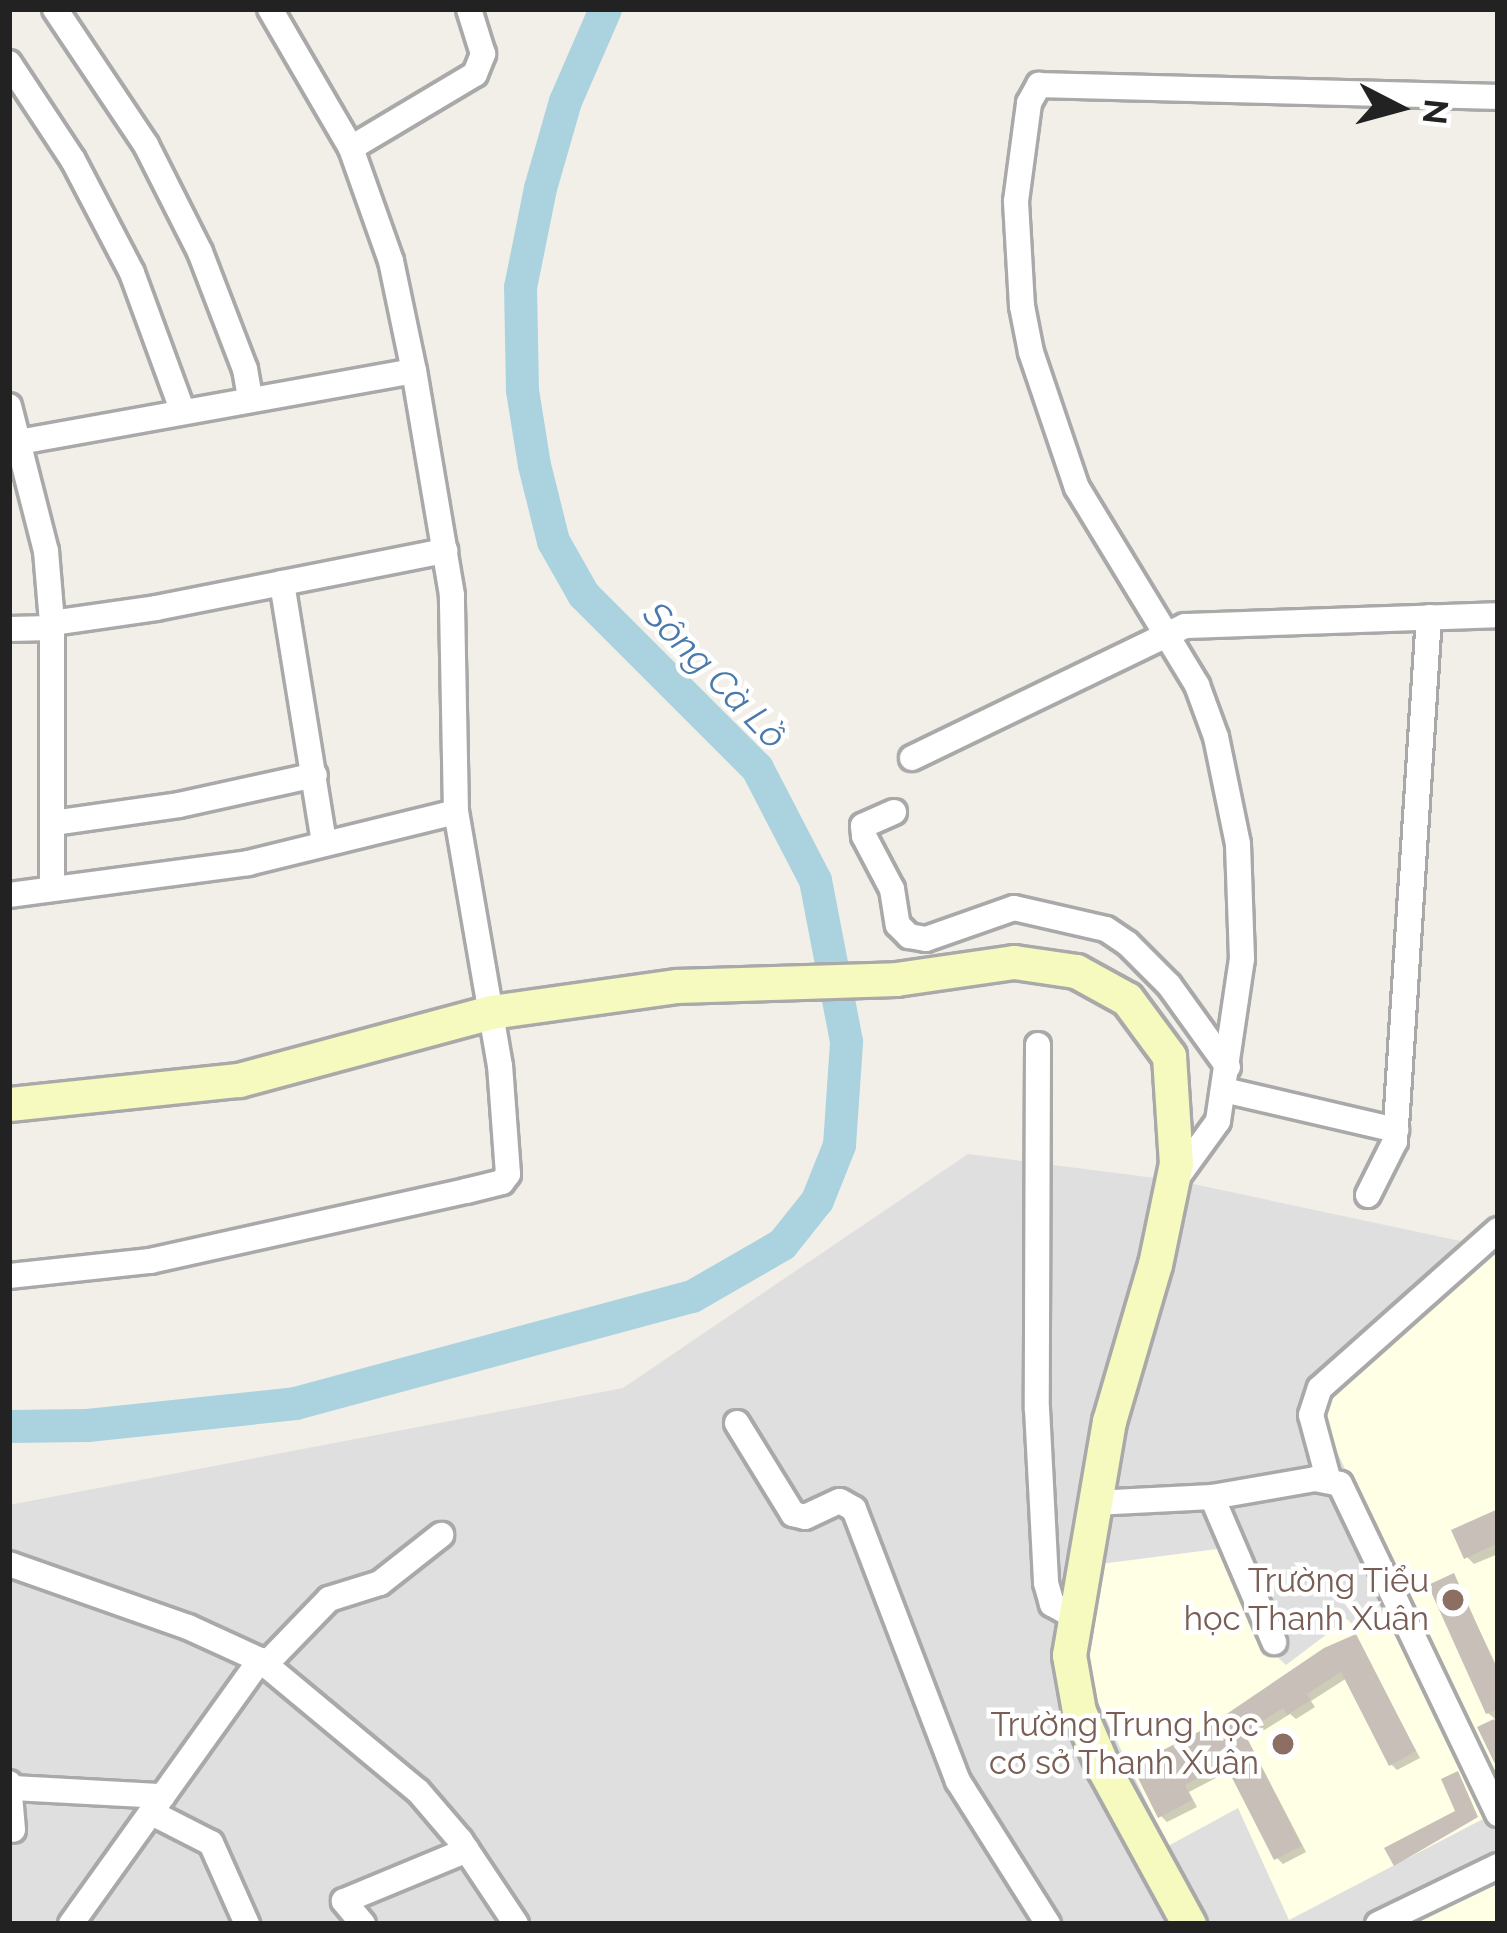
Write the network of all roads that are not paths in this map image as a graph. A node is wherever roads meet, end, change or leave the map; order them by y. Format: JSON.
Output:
{"nodes":[{"id":1,"x":55,"y":9,"type":"edge"},
{"id":2,"x":270,"y":9,"type":"edge"},
{"id":3,"x":469,"y":9,"type":"edge"},
{"id":4,"x":9,"y":63,"type":"edge"},
{"id":5,"x":1498,"y":97,"type":"edge"},
{"id":6,"x":351,"y":148,"type":"junction"},
{"id":7,"x":414,"y":371,"type":"junction"},
{"id":8,"x":250,"y":398,"type":"junction"},
{"id":9,"x":9,"y":406,"type":"edge"},
{"id":10,"x":183,"y":412,"type":"junction"},
{"id":11,"x":20,"y":442,"type":"junction"},
{"id":12,"x":445,"y":551,"type":"junction"},
{"id":13,"x":282,"y":583,"type":"junction"},
{"id":14,"x":1498,"y":616,"type":"edge"},
{"id":15,"x":1429,"y":617,"type":"junction"},
{"id":16,"x":52,"y":625,"type":"junction"},
{"id":17,"x":9,"y":629,"type":"edge"},
{"id":18,"x":1169,"y":637,"type":"junction"},
{"id":19,"x":912,"y":758,"type":"dead end"},
{"id":20,"x":315,"y":775,"type":"junction"},
{"id":21,"x":456,"y":812,"type":"junction"},
{"id":22,"x":894,"y":812,"type":"dead end"},
{"id":23,"x":53,"y":823,"type":"junction"},
{"id":24,"x":324,"y":843,"type":"junction"},
{"id":25,"x":52,"y":888,"type":"junction"},
{"id":26,"x":9,"y":895,"type":"edge"},
{"id":27,"x":491,"y":1012,"type":"junction"},
{"id":28,"x":1038,"y":1045,"type":"dead end"},
{"id":29,"x":1226,"y":1079,"type":"junction"},
{"id":30,"x":9,"y":1104,"type":"edge"},
{"id":31,"x":1396,"y":1130,"type":"junction"},
{"id":32,"x":1172,"y":1186,"type":"junction"},
{"id":33,"x":1368,"y":1195,"type":"dead end"},
{"id":34,"x":1498,"y":1230,"type":"edge"},
{"id":35,"x":9,"y":1276,"type":"edge"},
{"id":36,"x":736,"y":1423,"type":"dead end"},
{"id":37,"x":1328,"y":1478,"type":"junction"},
{"id":38,"x":1212,"y":1497,"type":"junction"},
{"id":39,"x":1094,"y":1503,"type":"junction"},
{"id":40,"x":441,"y":1535,"type":"dead end"},
{"id":41,"x":9,"y":1564,"type":"edge"},
{"id":42,"x":1075,"y":1617,"type":"junction"},
{"id":43,"x":1274,"y":1642,"type":"dead end"},
{"id":44,"x":263,"y":1662,"type":"junction"},
{"id":45,"x":11,"y":1785,"type":"edge"},
{"id":46,"x":157,"y":1805,"type":"junction"},
{"id":47,"x":1498,"y":1814,"type":"edge"},
{"id":48,"x":13,"y":1830,"type":"dead end"},
{"id":49,"x":467,"y":1850,"type":"junction"},
{"id":50,"x":1498,"y":1866,"type":"edge"},
{"id":51,"x":243,"y":1916,"type":"edge"},
{"id":52,"x":81,"y":1919,"type":"edge"},
{"id":53,"x":216,"y":1924,"type":"edge"},
{"id":54,"x":362,"y":1924,"type":"edge"},
{"id":55,"x":516,"y":1924,"type":"edge"},
{"id":56,"x":1048,"y":1924,"type":"edge"},
{"id":57,"x":1190,"y":1924,"type":"edge"},
{"id":58,"x":1378,"y":1924,"type":"edge"}],
"edges":[{"from":1,"to":8,"type":"street"},
{"from":2,"to":6,"type":"street"},
{"from":3,"to":6,"type":"street"},
{"from":4,"to":10,"type":"street"},
{"from":5,"to":18,"type":"street"},
{"from":6,"to":7,"type":"street"},
{"from":7,"to":8,"type":"street"},
{"from":7,"to":12,"type":"street"},
{"from":8,"to":10,"type":"street"},
{"from":9,"to":11,"type":"street"},
{"from":10,"to":11,"type":"street"},
{"from":11,"to":16,"type":"street"},
{"from":12,"to":13,"type":"street"},
{"from":12,"to":21,"type":"street"},
{"from":13,"to":16,"type":"street"},
{"from":13,"to":20,"type":"street"},
{"from":14,"to":15,"type":"street"},
{"from":15,"to":18,"type":"street"},
{"from":15,"to":31,"type":"street"},
{"from":16,"to":17,"type":"street"},
{"from":16,"to":23,"type":"street"},
{"from":18,"to":19,"type":"street"},
{"from":18,"to":29,"type":"street"},
{"from":20,"to":23,"type":"street"},
{"from":20,"to":24,"type":"street"},
{"from":21,"to":24,"type":"street"},
{"from":21,"to":27,"type":"street"},
{"from":22,"to":29,"type":"street"},
{"from":23,"to":25,"type":"street"},
{"from":24,"to":25,"type":"street"},
{"from":25,"to":26,"type":"street"},
{"from":27,"to":30,"type":"street"},
{"from":27,"to":32,"type":"street"},
{"from":27,"to":35,"type":"street"},
{"from":28,"to":42,"type":"street"},
{"from":29,"to":31,"type":"street"},
{"from":29,"to":32,"type":"street"},
{"from":31,"to":33,"type":"street"},
{"from":32,"to":39,"type":"street"},
{"from":34,"to":37,"type":"street"},
{"from":36,"to":56,"type":"street"},
{"from":37,"to":38,"type":"street"},
{"from":37,"to":47,"type":"street"},
{"from":38,"to":39,"type":"street"},
{"from":38,"to":43,"type":"street"},
{"from":39,"to":42,"type":"street"},
{"from":40,"to":44,"type":"street"},
{"from":41,"to":44,"type":"street"},
{"from":42,"to":57,"type":"street"},
{"from":44,"to":46,"type":"street"},
{"from":44,"to":49,"type":"street"},
{"from":45,"to":46,"type":"street"},
{"from":45,"to":48,"type":"street"},
{"from":46,"to":51,"type":"street"},
{"from":46,"to":52,"type":"street"},
{"from":49,"to":54,"type":"street"},
{"from":49,"to":55,"type":"street"},
{"from":50,"to":58,"type":"street"},
{"from":51,"to":53,"type":"street"}]}
